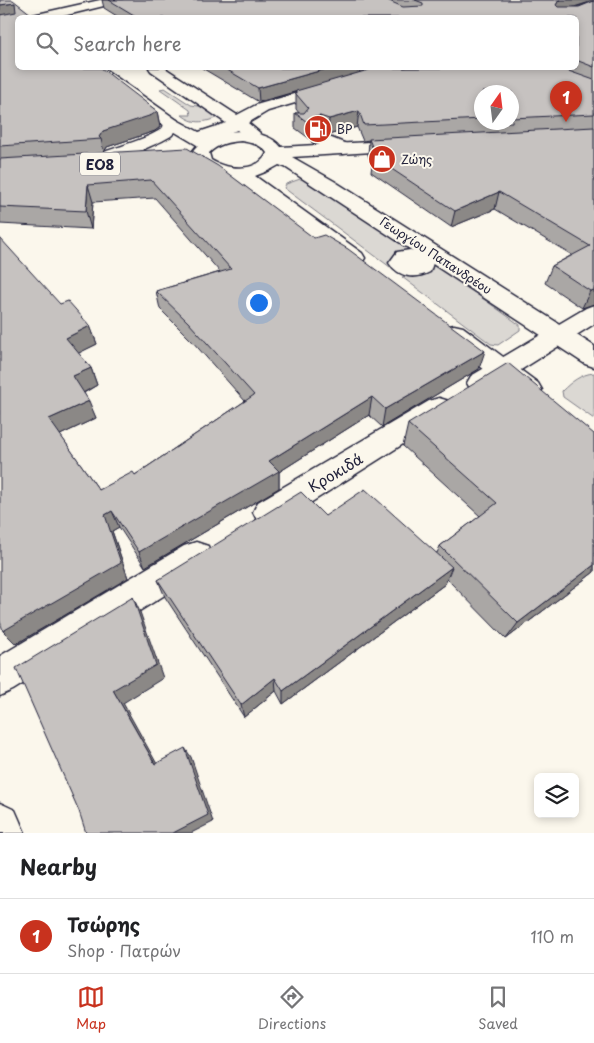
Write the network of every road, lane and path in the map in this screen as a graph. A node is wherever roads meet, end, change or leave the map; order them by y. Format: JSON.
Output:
{"nodes":[{"id":1,"x":57,"y":0,"type":"edge"},
{"id":2,"x":116,"y":0,"type":"edge"},
{"id":3,"x":70,"y":9,"type":"junction"},
{"id":4,"x":37,"y":15,"type":"edge"},
{"id":5,"x":78,"y":15,"type":"edge"},
{"id":6,"x":97,"y":70,"type":"edge"},
{"id":7,"x":159,"y":70,"type":"edge"},
{"id":8,"x":392,"y":70,"type":"edge"},
{"id":9,"x":171,"y":123,"type":"junction"},
{"id":10,"x":237,"y":123,"type":"junction"},
{"id":11,"x":319,"y":138,"type":"dead end"},
{"id":12,"x":425,"y":144,"type":"edge"},
{"id":13,"x":343,"y":149,"type":"junction"},
{"id":14,"x":198,"y":150,"type":"junction"},
{"id":15,"x":271,"y":150,"type":"junction"},
{"id":16,"x":150,"y":160,"type":"edge"},
{"id":17,"x":232,"y":173,"type":"junction"},
{"id":18,"x":418,"y":260,"type":"junction"},
{"id":19,"x":594,"y":314,"type":"edge"},
{"id":20,"x":434,"y":318,"type":"edge"},
{"id":21,"x":559,"y":334,"type":"junction"},
{"id":22,"x":594,"y":358,"type":"edge"},
{"id":23,"x":502,"y":370,"type":"junction"},
{"id":24,"x":548,"y":405,"type":"edge"},
{"id":25,"x":247,"y":526,"type":"edge"},
{"id":26,"x":221,"y":541,"type":"edge"},
{"id":27,"x":0,"y":677,"type":"edge"},
{"id":28,"x":0,"y":825,"type":"edge"},
{"id":29,"x":3,"y":833,"type":"edge"}],
"edges":[{"from":1,"to":3,"type":"street"},
{"from":2,"to":3,"type":"street"},
{"from":3,"to":4,"type":"street"},
{"from":3,"to":5,"type":"street"},
{"from":6,"to":9,"type":"street"},
{"from":7,"to":10,"type":"street","name":"Γεωργίου Παπανδρέου"},
{"from":8,"to":10,"type":"street"},
{"from":9,"to":14,"type":"street"},
{"from":9,"to":16,"type":"street","number":"ΕΟ8"},
{"from":10,"to":14,"type":"street"},
{"from":10,"to":15,"type":"street","name":"Γεωργίου Παπανδρέου"},
{"from":11,"to":13,"type":"street"},
{"from":12,"to":13,"type":"street"},
{"from":13,"to":15,"type":"street"},
{"from":14,"to":15,"type":"street"},
{"from":14,"to":17,"type":"street"},
{"from":15,"to":17,"type":"street"},
{"from":15,"to":18,"type":"street","name":"Γεωργίου Παπανδρέου"},
{"from":17,"to":18,"type":"street"},
{"from":18,"to":21,"type":"street","name":"Γεωργίου Παπανδρέου"},
{"from":19,"to":21,"type":"street","name":"Κροκιδά"},
{"from":20,"to":23,"type":"street"},
{"from":21,"to":22,"type":"street","name":"Γεωργίου Παπανδρέου"},
{"from":21,"to":23,"type":"street","name":"Κροκιδά"},
{"from":23,"to":24,"type":"street"},
{"from":23,"to":25,"type":"street","name":"Κροκιδά"},
{"from":26,"to":27,"type":"street"},
{"from":28,"to":29,"type":"street"}]}
